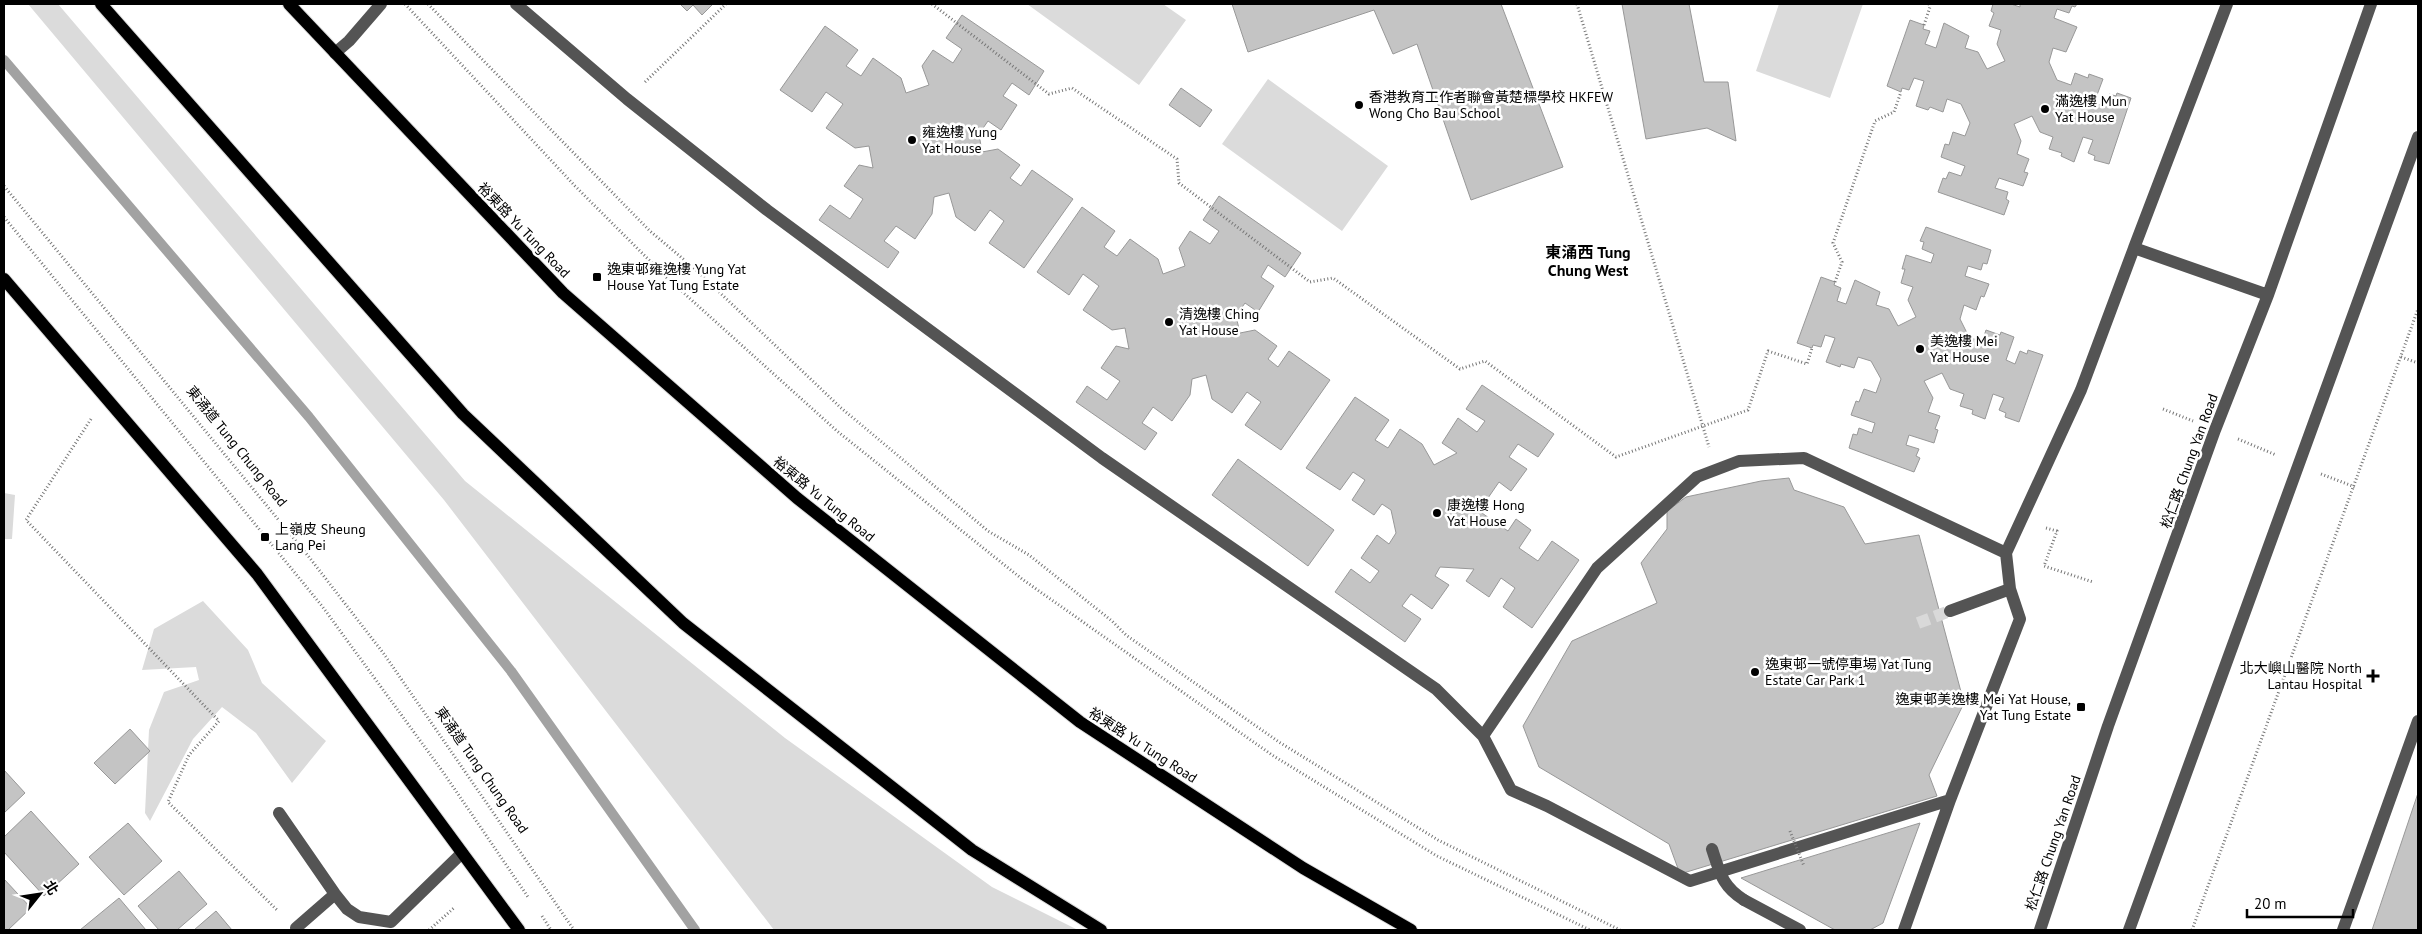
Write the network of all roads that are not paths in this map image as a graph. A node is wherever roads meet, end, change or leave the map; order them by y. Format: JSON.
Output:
{"nodes":[{"id":1,"x":101,"y":4,"type":"edge"},
{"id":2,"x":289,"y":4,"type":"edge"},
{"id":3,"x":381,"y":4,"type":"edge"},
{"id":4,"x":516,"y":4,"type":"edge"},
{"id":5,"x":2227,"y":4,"type":"edge"},
{"id":6,"x":2370,"y":4,"type":"edge"},
{"id":7,"x":335,"y":53,"type":"junction"},
{"id":8,"x":2418,"y":137,"type":"edge"},
{"id":9,"x":2134,"y":248,"type":"junction"},
{"id":10,"x":4,"y":279,"type":"edge"},
{"id":11,"x":2268,"y":295,"type":"junction"},
{"id":12,"x":2006,"y":553,"type":"junction"},
{"id":13,"x":2010,"y":589,"type":"junction"},
{"id":14,"x":1950,"y":611,"type":"tunnel mouth"},
{"id":15,"x":2418,"y":720,"type":"edge"},
{"id":16,"x":1483,"y":736,"type":"junction"},
{"id":17,"x":1950,"y":800,"type":"junction"},
{"id":18,"x":279,"y":813,"type":"dead end"},
{"id":19,"x":1712,"y":849,"type":"dead end"},
{"id":20,"x":462,"y":853,"type":"junction"},
{"id":21,"x":335,"y":894,"type":"junction"},
{"id":22,"x":394,"y":926,"type":"edge"},
{"id":23,"x":296,"y":928,"type":"road end"},
{"id":24,"x":518,"y":930,"type":"edge"},
{"id":25,"x":1101,"y":930,"type":"edge"},
{"id":26,"x":1411,"y":930,"type":"edge"},
{"id":27,"x":1800,"y":930,"type":"edge"},
{"id":28,"x":1904,"y":930,"type":"edge"},
{"id":29,"x":2040,"y":930,"type":"edge"},
{"id":30,"x":2129,"y":930,"type":"edge"},
{"id":31,"x":2343,"y":930,"type":"edge"}],
"edges":[{"from":1,"to":25,"type":"main road"},
{"from":2,"to":7,"type":"main road","name":"裕東路 Yu Tung Road"},
{"from":3,"to":7,"type":"street"},
{"from":4,"to":16,"type":"street"},
{"from":5,"to":9,"type":"street"},
{"from":6,"to":11,"type":"street","name":"松仁路 Chung Yan Road"},
{"from":7,"to":26,"type":"main road","name":"裕東路 Yu Tung Road"},
{"from":8,"to":30,"type":"street"},
{"from":9,"to":11,"type":"street"},
{"from":9,"to":12,"type":"street"},
{"from":10,"to":20,"type":"main road"},
{"from":11,"to":29,"type":"street","name":"松仁路 Chung Yan Road"},
{"from":12,"to":13,"type":"street"},
{"from":12,"to":16,"type":"street"},
{"from":13,"to":14,"type":"street"},
{"from":13,"to":17,"type":"street"},
{"from":15,"to":31,"type":"street"},
{"from":16,"to":17,"type":"street"},
{"from":17,"to":28,"type":"street"},
{"from":18,"to":21,"type":"street"},
{"from":19,"to":27,"type":"street","bridge":true},
{"from":20,"to":22,"type":"street"},
{"from":20,"to":24,"type":"main road"},
{"from":21,"to":22,"type":"street"},
{"from":21,"to":23,"type":"street"}]}
